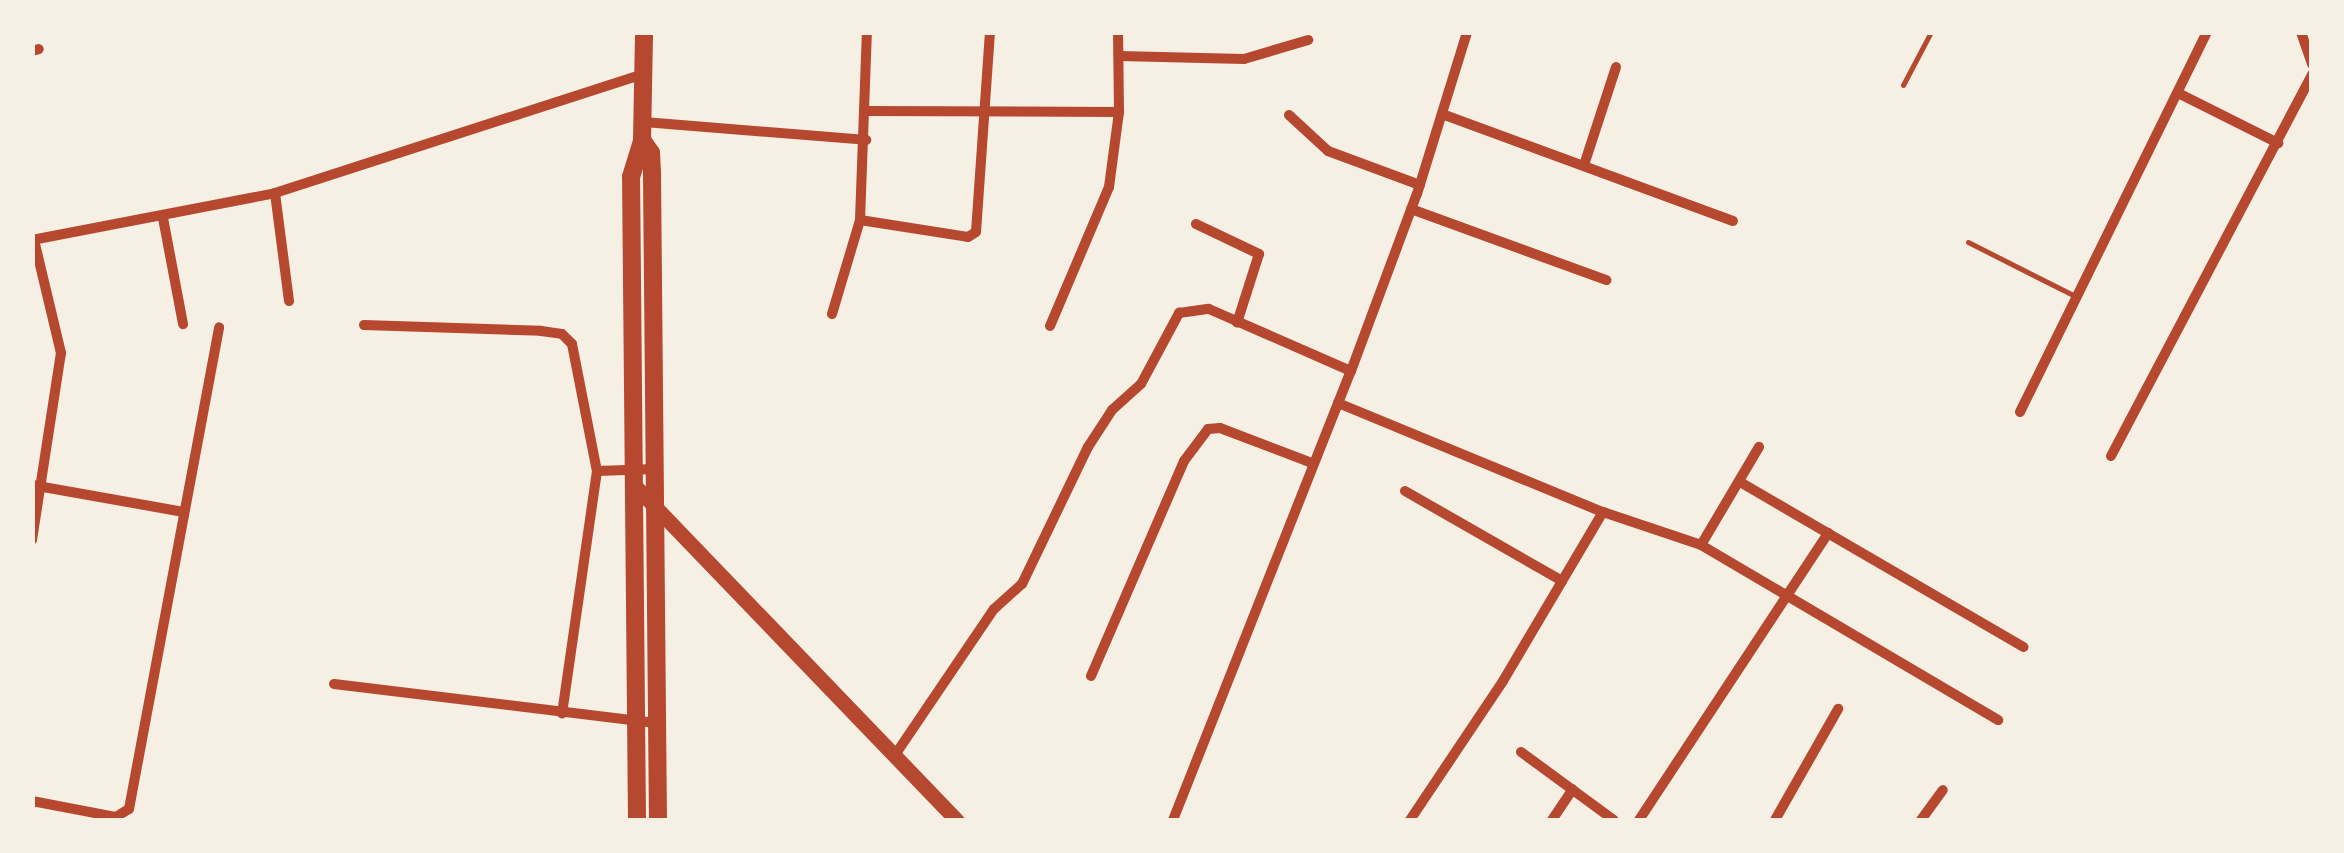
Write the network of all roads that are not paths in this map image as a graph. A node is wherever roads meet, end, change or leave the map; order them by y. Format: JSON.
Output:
{"nodes":[{"id":1,"x":644,"y":32,"type":"edge"},
{"id":2,"x":867,"y":32,"type":"edge"},
{"id":3,"x":990,"y":32,"type":"edge"},
{"id":4,"x":1118,"y":32,"type":"edge"},
{"id":5,"x":1467,"y":32,"type":"edge"},
{"id":6,"x":1931,"y":32,"type":"edge"},
{"id":7,"x":2207,"y":32,"type":"edge"},
{"id":8,"x":2300,"y":32,"type":"edge"},
{"id":9,"x":1308,"y":40,"type":"dead end"},
{"id":10,"x":1119,"y":56,"type":"junction"},
{"id":11,"x":2312,"y":64,"type":"edge"},
{"id":12,"x":1616,"y":68,"type":"dead end"},
{"id":13,"x":645,"y":73,"type":"junction"},
{"id":14,"x":2312,"y":74,"type":"edge"},
{"id":15,"x":1903,"y":85,"type":"dead end"},
{"id":16,"x":2180,"y":94,"type":"junction"},
{"id":17,"x":865,"y":111,"type":"junction"},
{"id":18,"x":1120,"y":112,"type":"junction"},
{"id":19,"x":1289,"y":114,"type":"dead end"},
{"id":20,"x":1442,"y":114,"type":"junction"},
{"id":21,"x":987,"y":116,"type":"junction"},
{"id":22,"x":643,"y":131,"type":"junction"},
{"id":23,"x":866,"y":140,"type":"junction"},
{"id":24,"x":2278,"y":142,"type":"junction"},
{"id":25,"x":1584,"y":165,"type":"junction"},
{"id":26,"x":1420,"y":185,"type":"junction"},
{"id":27,"x":275,"y":193,"type":"junction"},
{"id":28,"x":1411,"y":209,"type":"junction"},
{"id":29,"x":163,"y":218,"type":"junction"},
{"id":30,"x":860,"y":220,"type":"junction"},
{"id":31,"x":1733,"y":221,"type":"dead end"},
{"id":32,"x":1196,"y":224,"type":"dead end"},
{"id":33,"x":34,"y":240,"type":"edge"},
{"id":34,"x":1968,"y":242,"type":"dead end"},
{"id":35,"x":1606,"y":280,"type":"dead end"},
{"id":36,"x":2078,"y":297,"type":"junction"},
{"id":37,"x":289,"y":301,"type":"dead end"},
{"id":38,"x":832,"y":314,"type":"dead end"},
{"id":39,"x":1238,"y":323,"type":"junction"},
{"id":40,"x":183,"y":324,"type":"dead end"},
{"id":41,"x":364,"y":325,"type":"dead end"},
{"id":42,"x":219,"y":326,"type":"dead end"},
{"id":43,"x":1050,"y":326,"type":"dead end"},
{"id":44,"x":1351,"y":371,"type":"junction"},
{"id":45,"x":1338,"y":403,"type":"junction"},
{"id":46,"x":2020,"y":412,"type":"dead end"},
{"id":47,"x":1759,"y":446,"type":"dead end"},
{"id":48,"x":2111,"y":456,"type":"dead end"},
{"id":49,"x":1312,"y":463,"type":"junction"},
{"id":50,"x":658,"y":469,"type":"junction"},
{"id":51,"x":597,"y":471,"type":"junction"},
{"id":52,"x":636,"y":478,"type":"junction"},
{"id":53,"x":1740,"y":482,"type":"junction"},
{"id":54,"x":38,"y":486,"type":"edge"},
{"id":55,"x":1405,"y":491,"type":"dead end"},
{"id":56,"x":658,"y":508,"type":"junction"},
{"id":57,"x":184,"y":512,"type":"junction"},
{"id":58,"x":1602,"y":512,"type":"junction"},
{"id":59,"x":1828,"y":533,"type":"junction"},
{"id":60,"x":32,"y":540,"type":"edge"},
{"id":61,"x":1701,"y":545,"type":"junction"},
{"id":62,"x":1562,"y":582,"type":"junction"},
{"id":63,"x":1787,"y":596,"type":"junction"},
{"id":64,"x":2023,"y":647,"type":"dead end"},
{"id":65,"x":1091,"y":676,"type":"dead end"},
{"id":66,"x":334,"y":684,"type":"dead end"},
{"id":67,"x":1838,"y":709,"type":"dead end"},
{"id":68,"x":562,"y":712,"type":"junction"},
{"id":69,"x":1998,"y":720,"type":"dead end"},
{"id":70,"x":636,"y":722,"type":"junction"},
{"id":71,"x":658,"y":723,"type":"junction"},
{"id":72,"x":1521,"y":752,"type":"dead end"},
{"id":73,"x":895,"y":755,"type":"junction"},
{"id":74,"x":1573,"y":789,"type":"junction"},
{"id":75,"x":1943,"y":790,"type":"dead end"},
{"id":76,"x":32,"y":801,"type":"edge"},
{"id":77,"x":52,"y":806,"type":"junction"},
{"id":78,"x":49,"y":820,"type":"edge"},
{"id":79,"x":637,"y":820,"type":"edge"},
{"id":80,"x":658,"y":820,"type":"edge"},
{"id":81,"x":957,"y":820,"type":"edge"},
{"id":82,"x":1173,"y":820,"type":"edge"},
{"id":83,"x":1410,"y":820,"type":"edge"},
{"id":84,"x":1552,"y":820,"type":"edge"},
{"id":85,"x":1614,"y":820,"type":"edge"},
{"id":86,"x":1639,"y":820,"type":"edge"},
{"id":87,"x":1775,"y":820,"type":"edge"},
{"id":88,"x":1921,"y":820,"type":"edge"}],
"edges":[{"from":1,"to":13,"type":"main road"},
{"from":2,"to":17,"type":"street"},
{"from":3,"to":21,"type":"street"},
{"from":4,"to":10,"type":"street"},
{"from":5,"to":20,"type":"street"},
{"from":6,"to":15,"type":"lane"},
{"from":7,"to":16,"type":"street"},
{"from":8,"to":11,"type":"street"},
{"from":9,"to":10,"type":"street"},
{"from":10,"to":18,"type":"street"},
{"from":12,"to":25,"type":"street"},
{"from":13,"to":22,"type":"main road"},
{"from":13,"to":27,"type":"street"},
{"from":14,"to":24,"type":"street"},
{"from":16,"to":24,"type":"street"},
{"from":16,"to":36,"type":"street"},
{"from":17,"to":21,"type":"street"},
{"from":17,"to":23,"type":"street"},
{"from":18,"to":21,"type":"street"},
{"from":18,"to":43,"type":"street"},
{"from":19,"to":26,"type":"street"},
{"from":20,"to":25,"type":"street"},
{"from":20,"to":26,"type":"street"},
{"from":21,"to":30,"type":"street"},
{"from":22,"to":23,"type":"street"},
{"from":22,"to":50,"type":"main road"},
{"from":22,"to":52,"type":"main road"},
{"from":23,"to":30,"type":"street"},
{"from":24,"to":48,"type":"street"},
{"from":25,"to":31,"type":"street"},
{"from":26,"to":28,"type":"street"},
{"from":27,"to":29,"type":"street"},
{"from":27,"to":37,"type":"street"},
{"from":28,"to":35,"type":"street"},
{"from":28,"to":44,"type":"street"},
{"from":29,"to":33,"type":"street"},
{"from":29,"to":40,"type":"street"},
{"from":30,"to":38,"type":"street"},
{"from":32,"to":39,"type":"street"},
{"from":33,"to":54,"type":"street"},
{"from":34,"to":36,"type":"lane"},
{"from":36,"to":46,"type":"street"},
{"from":39,"to":44,"type":"street"},
{"from":39,"to":73,"type":"street"},
{"from":41,"to":51,"type":"street"},
{"from":42,"to":57,"type":"street"},
{"from":44,"to":45,"type":"street"},
{"from":45,"to":49,"type":"street"},
{"from":45,"to":58,"type":"street"},
{"from":47,"to":53,"type":"street"},
{"from":49,"to":65,"type":"street"},
{"from":49,"to":82,"type":"street"},
{"from":50,"to":52,"type":"street"},
{"from":50,"to":56,"type":"main road"},
{"from":51,"to":52,"type":"street"},
{"from":51,"to":68,"type":"street"},
{"from":52,"to":56,"type":"main road"},
{"from":52,"to":70,"type":"main road"},
{"from":53,"to":59,"type":"street"},
{"from":53,"to":61,"type":"street"},
{"from":54,"to":57,"type":"street"},
{"from":54,"to":60,"type":"street"},
{"from":55,"to":62,"type":"street"},
{"from":56,"to":71,"type":"main road"},
{"from":56,"to":73,"type":"main road"},
{"from":57,"to":77,"type":"street"},
{"from":58,"to":61,"type":"street"},
{"from":58,"to":62,"type":"street"},
{"from":59,"to":63,"type":"street"},
{"from":59,"to":64,"type":"street"},
{"from":61,"to":63,"type":"street"},
{"from":62,"to":83,"type":"street"},
{"from":63,"to":69,"type":"street"},
{"from":63,"to":86,"type":"street"},
{"from":66,"to":68,"type":"street"},
{"from":67,"to":87,"type":"street"},
{"from":68,"to":70,"type":"street"},
{"from":70,"to":71,"type":"street"},
{"from":70,"to":79,"type":"main road"},
{"from":71,"to":80,"type":"main road"},
{"from":72,"to":74,"type":"street"},
{"from":73,"to":81,"type":"main road"},
{"from":74,"to":84,"type":"street"},
{"from":74,"to":85,"type":"street"},
{"from":75,"to":88,"type":"street"},
{"from":76,"to":77,"type":"street"},
{"from":77,"to":78,"type":"street"}]}
